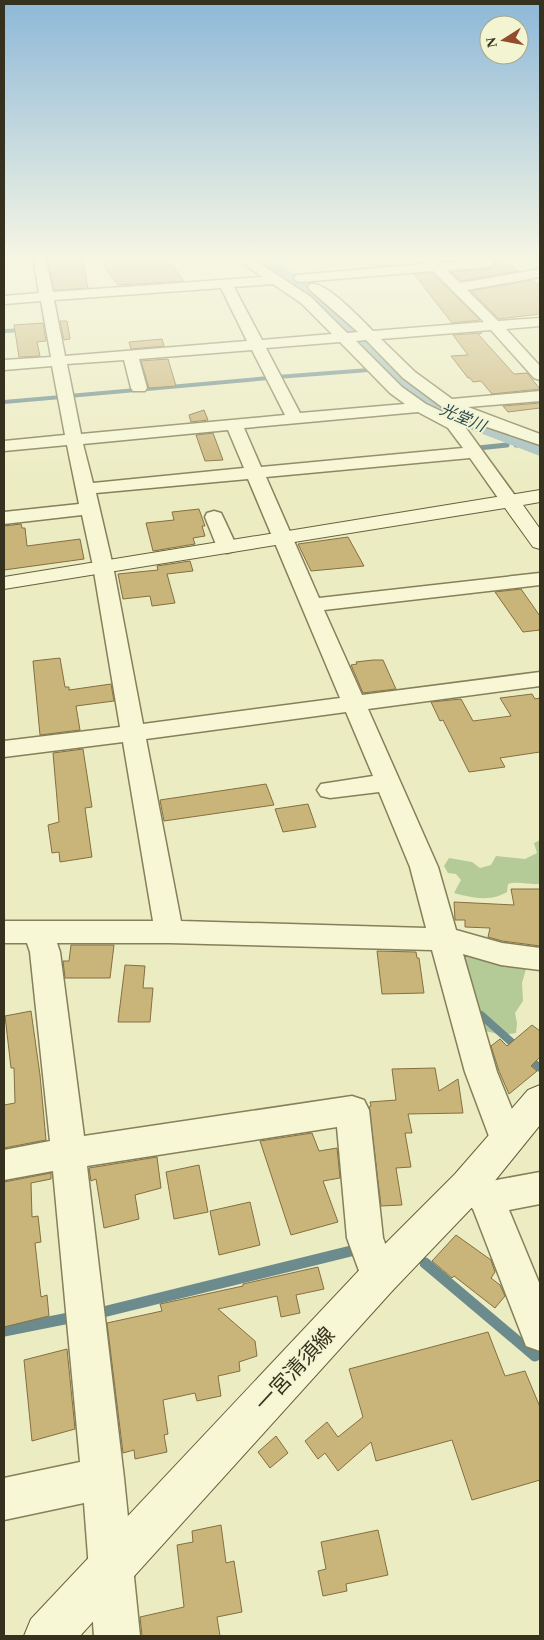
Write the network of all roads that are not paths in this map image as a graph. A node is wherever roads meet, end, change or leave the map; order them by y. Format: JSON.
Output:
{"nodes":[{"id":1,"x":57,"y":334,"type":"edge"},
{"id":2,"x":246,"y":334,"type":"edge"},
{"id":3,"x":341,"y":334,"type":"edge"},
{"id":4,"x":387,"y":334,"type":"edge"},
{"id":5,"x":503,"y":334,"type":"edge"},
{"id":6,"x":368,"y":335,"type":"junction"},
{"id":7,"x":345,"y":337,"type":"junction"},
{"id":8,"x":256,"y":344,"type":"junction"},
{"id":9,"x":61,"y":348,"type":"junction"},
{"id":10,"x":130,"y":354,"type":"junction"},
{"id":11,"x":4,"y":365,"type":"edge"},
{"id":12,"x":540,"y":374,"type":"edge"},
{"id":13,"x":139,"y":388,"type":"dead end"},
{"id":14,"x":540,"y":396,"type":"edge"},
{"id":15,"x":448,"y":404,"type":"junction"},
{"id":16,"x":420,"y":407,"type":"junction"},
{"id":17,"x":295,"y":419,"type":"junction"},
{"id":18,"x":234,"y":424,"type":"junction"},
{"id":19,"x":454,"y":424,"type":"junction"},
{"id":20,"x":74,"y":440,"type":"junction"},
{"id":21,"x":540,"y":440,"type":"edge"},
{"id":22,"x":4,"y":446,"type":"edge"},
{"id":23,"x":473,"y":452,"type":"junction"},
{"id":24,"x":540,"y":456,"type":"edge"},
{"id":25,"x":255,"y":472,"type":"junction"},
{"id":26,"x":85,"y":489,"type":"junction"},
{"id":27,"x":540,"y":496,"type":"edge"},
{"id":28,"x":510,"y":501,"type":"junction"},
{"id":29,"x":90,"y":509,"type":"junction"},
{"id":30,"x":214,"y":517,"type":"dead end"},
{"id":31,"x":4,"y":518,"type":"edge"},
{"id":32,"x":282,"y":537,"type":"junction"},
{"id":33,"x":540,"y":543,"type":"edge"},
{"id":34,"x":227,"y":547,"type":"junction"},
{"id":35,"x":103,"y":566,"type":"junction"},
{"id":36,"x":540,"y":579,"type":"edge"},
{"id":37,"x":4,"y":583,"type":"edge"},
{"id":38,"x":312,"y":605,"type":"junction"},
{"id":39,"x":540,"y":679,"type":"edge"},
{"id":40,"x":354,"y":703,"type":"junction"},
{"id":41,"x":133,"y":733,"type":"junction"},
{"id":42,"x":4,"y":749,"type":"edge"},
{"id":43,"x":387,"y":783,"type":"junction"},
{"id":44,"x":330,"y":790,"type":"dead end"},
{"id":45,"x":21,"y":932,"type":"edge"},
{"id":46,"x":169,"y":932,"type":"junction"},
{"id":47,"x":445,"y":939,"type":"junction"},
{"id":48,"x":540,"y":959,"type":"edge"},
{"id":49,"x":540,"y":1100,"type":"edge"},
{"id":50,"x":507,"y":1139,"type":"junction"},
{"id":51,"x":70,"y":1153,"type":"junction"},
{"id":52,"x":4,"y":1165,"type":"edge"},
{"id":53,"x":540,"y":1188,"type":"edge"},
{"id":54,"x":478,"y":1192,"type":"junction"},
{"id":55,"x":379,"y":1276,"type":"junction"},
{"id":56,"x":540,"y":1332,"type":"edge"},
{"id":57,"x":103,"y":1478,"type":"junction"},
{"id":58,"x":4,"y":1499,"type":"edge"},
{"id":59,"x":111,"y":1568,"type":"junction"},
{"id":60,"x":48,"y":1636,"type":"edge"},
{"id":61,"x":117,"y":1636,"type":"edge"}],
"edges":[{"from":1,"to":9,"type":"street"},
{"from":2,"to":8,"type":"street"},
{"from":3,"to":7,"type":"street"},
{"from":4,"to":6,"type":"street"},
{"from":5,"to":12,"type":"street"},
{"from":6,"to":7,"type":"street"},
{"from":6,"to":15,"type":"street"},
{"from":7,"to":8,"type":"street"},
{"from":7,"to":16,"type":"street"},
{"from":8,"to":10,"type":"street"},
{"from":8,"to":17,"type":"street"},
{"from":9,"to":10,"type":"street"},
{"from":9,"to":11,"type":"street"},
{"from":9,"to":20,"type":"street"},
{"from":10,"to":13,"type":"street"},
{"from":14,"to":15,"type":"street"},
{"from":15,"to":21,"type":"street"},
{"from":16,"to":17,"type":"street"},
{"from":16,"to":19,"type":"street"},
{"from":17,"to":18,"type":"street"},
{"from":18,"to":20,"type":"street"},
{"from":18,"to":25,"type":"street"},
{"from":19,"to":23,"type":"street"},
{"from":19,"to":24,"type":"street"},
{"from":20,"to":22,"type":"street"},
{"from":20,"to":26,"type":"street"},
{"from":23,"to":25,"type":"street"},
{"from":23,"to":28,"type":"street"},
{"from":25,"to":26,"type":"street"},
{"from":25,"to":32,"type":"street"},
{"from":26,"to":29,"type":"street"},
{"from":27,"to":28,"type":"street"},
{"from":28,"to":32,"type":"street"},
{"from":28,"to":33,"type":"street"},
{"from":29,"to":31,"type":"street"},
{"from":29,"to":35,"type":"street"},
{"from":30,"to":34,"type":"street"},
{"from":32,"to":34,"type":"street"},
{"from":32,"to":38,"type":"street"},
{"from":34,"to":35,"type":"street"},
{"from":35,"to":37,"type":"street"},
{"from":35,"to":41,"type":"street"},
{"from":36,"to":38,"type":"street"},
{"from":38,"to":40,"type":"street"},
{"from":39,"to":40,"type":"street"},
{"from":40,"to":41,"type":"street"},
{"from":40,"to":43,"type":"street"},
{"from":41,"to":42,"type":"street"},
{"from":41,"to":46,"type":"street"},
{"from":43,"to":44,"type":"street"},
{"from":43,"to":47,"type":"street"},
{"from":45,"to":46,"type":"street"},
{"from":45,"to":51,"type":"street"},
{"from":46,"to":47,"type":"street"},
{"from":47,"to":48,"type":"street"},
{"from":47,"to":50,"type":"street"},
{"from":49,"to":50,"type":"street","name":"一宮清須線"},
{"from":50,"to":54,"type":"street","name":"一宮清須線"},
{"from":51,"to":52,"type":"street"},
{"from":51,"to":55,"type":"street"},
{"from":51,"to":57,"type":"street"},
{"from":53,"to":54,"type":"street"},
{"from":54,"to":55,"type":"street","name":"一宮清須線"},
{"from":54,"to":56,"type":"street"},
{"from":55,"to":59,"type":"street","name":"一宮清須線"},
{"from":57,"to":58,"type":"street"},
{"from":57,"to":59,"type":"street"},
{"from":59,"to":60,"type":"street","name":"一宮清須線"},
{"from":59,"to":61,"type":"street"}]}
